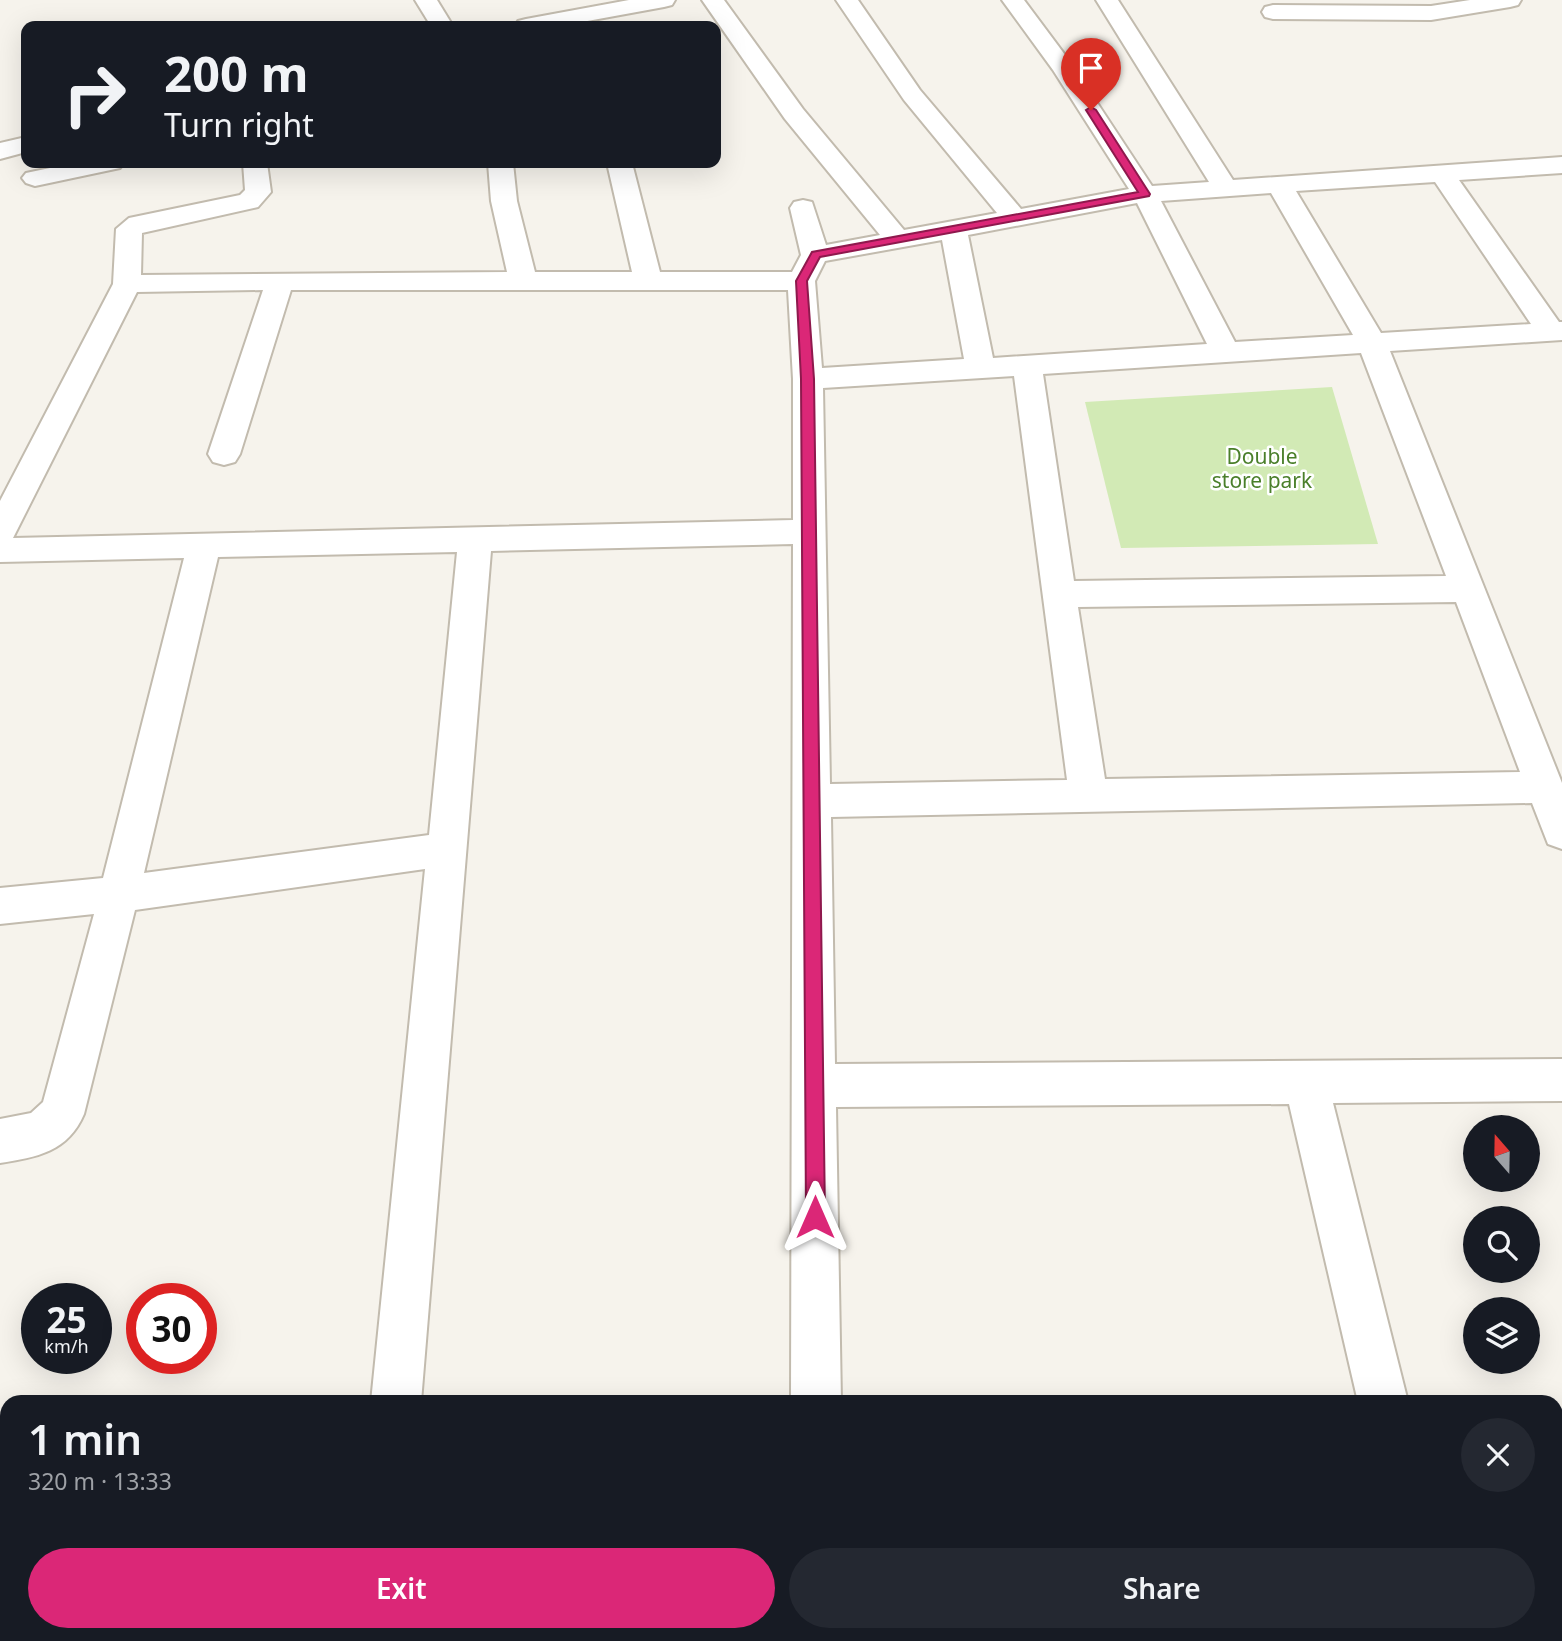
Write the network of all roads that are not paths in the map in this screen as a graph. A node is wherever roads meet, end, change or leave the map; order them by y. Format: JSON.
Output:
{"nodes":[{"id":1,"x":426,"y":0,"type":"edge"},
{"id":2,"x":664,"y":0,"type":"edge"},
{"id":3,"x":847,"y":0,"type":"edge"},
{"id":4,"x":1013,"y":0,"type":"edge"},
{"id":5,"x":1107,"y":0,"type":"edge"},
{"id":6,"x":1500,"y":1,"type":"edge"},
{"id":7,"x":717,"y":4,"type":"edge"},
{"id":8,"x":1273,"y":12,"type":"dead end"},
{"id":9,"x":439,"y":21,"type":"edge"},
{"id":10,"x":553,"y":21,"type":"edge"},
{"id":11,"x":21,"y":145,"type":"edge"},
{"id":12,"x":0,"y":151,"type":"edge"},
{"id":13,"x":1562,"y":165,"type":"edge"},
{"id":14,"x":86,"y":168,"type":"edge"},
{"id":15,"x":256,"y":168,"type":"edge"},
{"id":16,"x":501,"y":168,"type":"edge"},
{"id":17,"x":621,"y":168,"type":"edge"},
{"id":18,"x":1441,"y":172,"type":"junction"},
{"id":19,"x":35,"y":178,"type":"dead end"},
{"id":20,"x":1280,"y":186,"type":"junction"},
{"id":21,"x":1225,"y":187,"type":"junction"},
{"id":22,"x":1145,"y":194,"type":"junction"},
{"id":23,"x":803,"y":208,"type":"dead end"},
{"id":24,"x":1013,"y":216,"type":"junction"},
{"id":25,"x":953,"y":228,"type":"junction"},
{"id":26,"x":897,"y":239,"type":"junction"},
{"id":27,"x":816,"y":255,"type":"junction"},
{"id":28,"x":280,"y":281,"type":"junction"},
{"id":29,"x":802,"y":281,"type":"junction"},
{"id":30,"x":523,"y":282,"type":"junction"},
{"id":31,"x":648,"y":282,"type":"junction"},
{"id":32,"x":127,"y":284,"type":"junction"},
{"id":33,"x":1556,"y":331,"type":"edge"},
{"id":34,"x":1372,"y":343,"type":"junction"},
{"id":35,"x":1226,"y":353,"type":"junction"},
{"id":36,"x":1027,"y":365,"type":"junction"},
{"id":37,"x":980,"y":368,"type":"junction"},
{"id":38,"x":807,"y":379,"type":"junction"},
{"id":39,"x":224,"y":454,"type":"dead end"},
{"id":40,"x":807,"y":531,"type":"junction"},
{"id":41,"x":0,"y":532,"type":"edge"},
{"id":42,"x":475,"y":541,"type":"junction"},
{"id":43,"x":204,"y":546,"type":"junction"},
{"id":44,"x":0,"y":550,"type":"edge"},
{"id":45,"x":1467,"y":589,"type":"junction"},
{"id":46,"x":1059,"y":594,"type":"junction"},
{"id":47,"x":1543,"y":787,"type":"junction"},
{"id":48,"x":1088,"y":796,"type":"junction"},
{"id":49,"x":812,"y":801,"type":"junction"},
{"id":50,"x":1562,"y":832,"type":"edge"},
{"id":51,"x":447,"y":849,"type":"junction"},
{"id":52,"x":119,"y":894,"type":"junction"},
{"id":53,"x":0,"y":906,"type":"edge"},
{"id":54,"x":1562,"y":1080,"type":"edge"},
{"id":55,"x":1306,"y":1082,"type":"junction"},
{"id":56,"x":814,"y":1086,"type":"junction"},
{"id":57,"x":0,"y":1141,"type":"edge"},
{"id":58,"x":397,"y":1395,"type":"edge"},
{"id":59,"x":817,"y":1395,"type":"edge"},
{"id":60,"x":1381,"y":1395,"type":"edge"}],
"edges":[{"from":1,"to":9,"type":"street"},
{"from":2,"to":10,"type":"street"},
{"from":3,"to":24,"type":"street"},
{"from":4,"to":22,"type":"street"},
{"from":5,"to":21,"type":"street"},
{"from":6,"to":8,"type":"street"},
{"from":7,"to":26,"type":"street"},
{"from":11,"to":12,"type":"street"},
{"from":13,"to":18,"type":"street"},
{"from":14,"to":19,"type":"street"},
{"from":15,"to":32,"type":"street"},
{"from":16,"to":30,"type":"street"},
{"from":17,"to":31,"type":"street"},
{"from":18,"to":20,"type":"street"},
{"from":18,"to":33,"type":"street"},
{"from":20,"to":21,"type":"street"},
{"from":20,"to":34,"type":"street"},
{"from":21,"to":22,"type":"street"},
{"from":22,"to":24,"type":"street"},
{"from":22,"to":35,"type":"street"},
{"from":23,"to":27,"type":"street"},
{"from":24,"to":25,"type":"street"},
{"from":25,"to":26,"type":"street"},
{"from":25,"to":37,"type":"street"},
{"from":26,"to":27,"type":"street"},
{"from":27,"to":29,"type":"street"},
{"from":28,"to":30,"type":"street"},
{"from":28,"to":32,"type":"street"},
{"from":28,"to":39,"type":"street"},
{"from":29,"to":31,"type":"street"},
{"from":29,"to":38,"type":"street"},
{"from":30,"to":31,"type":"street"},
{"from":32,"to":41,"type":"street"},
{"from":33,"to":34,"type":"street"},
{"from":34,"to":35,"type":"street"},
{"from":34,"to":45,"type":"street"},
{"from":35,"to":36,"type":"street"},
{"from":36,"to":37,"type":"street"},
{"from":36,"to":46,"type":"street"},
{"from":37,"to":38,"type":"street"},
{"from":38,"to":40,"type":"street"},
{"from":40,"to":42,"type":"street"},
{"from":40,"to":49,"type":"street"},
{"from":42,"to":43,"type":"street"},
{"from":42,"to":51,"type":"street"},
{"from":43,"to":44,"type":"street"},
{"from":43,"to":52,"type":"street"},
{"from":45,"to":46,"type":"street"},
{"from":45,"to":47,"type":"street"},
{"from":46,"to":48,"type":"street"},
{"from":47,"to":48,"type":"street"},
{"from":47,"to":50,"type":"street"},
{"from":48,"to":49,"type":"street"},
{"from":49,"to":56,"type":"street"},
{"from":51,"to":52,"type":"street"},
{"from":51,"to":58,"type":"street"},
{"from":52,"to":53,"type":"street"},
{"from":52,"to":57,"type":"street"},
{"from":54,"to":55,"type":"street"},
{"from":55,"to":56,"type":"street"},
{"from":55,"to":60,"type":"street"},
{"from":56,"to":59,"type":"street"}]}
